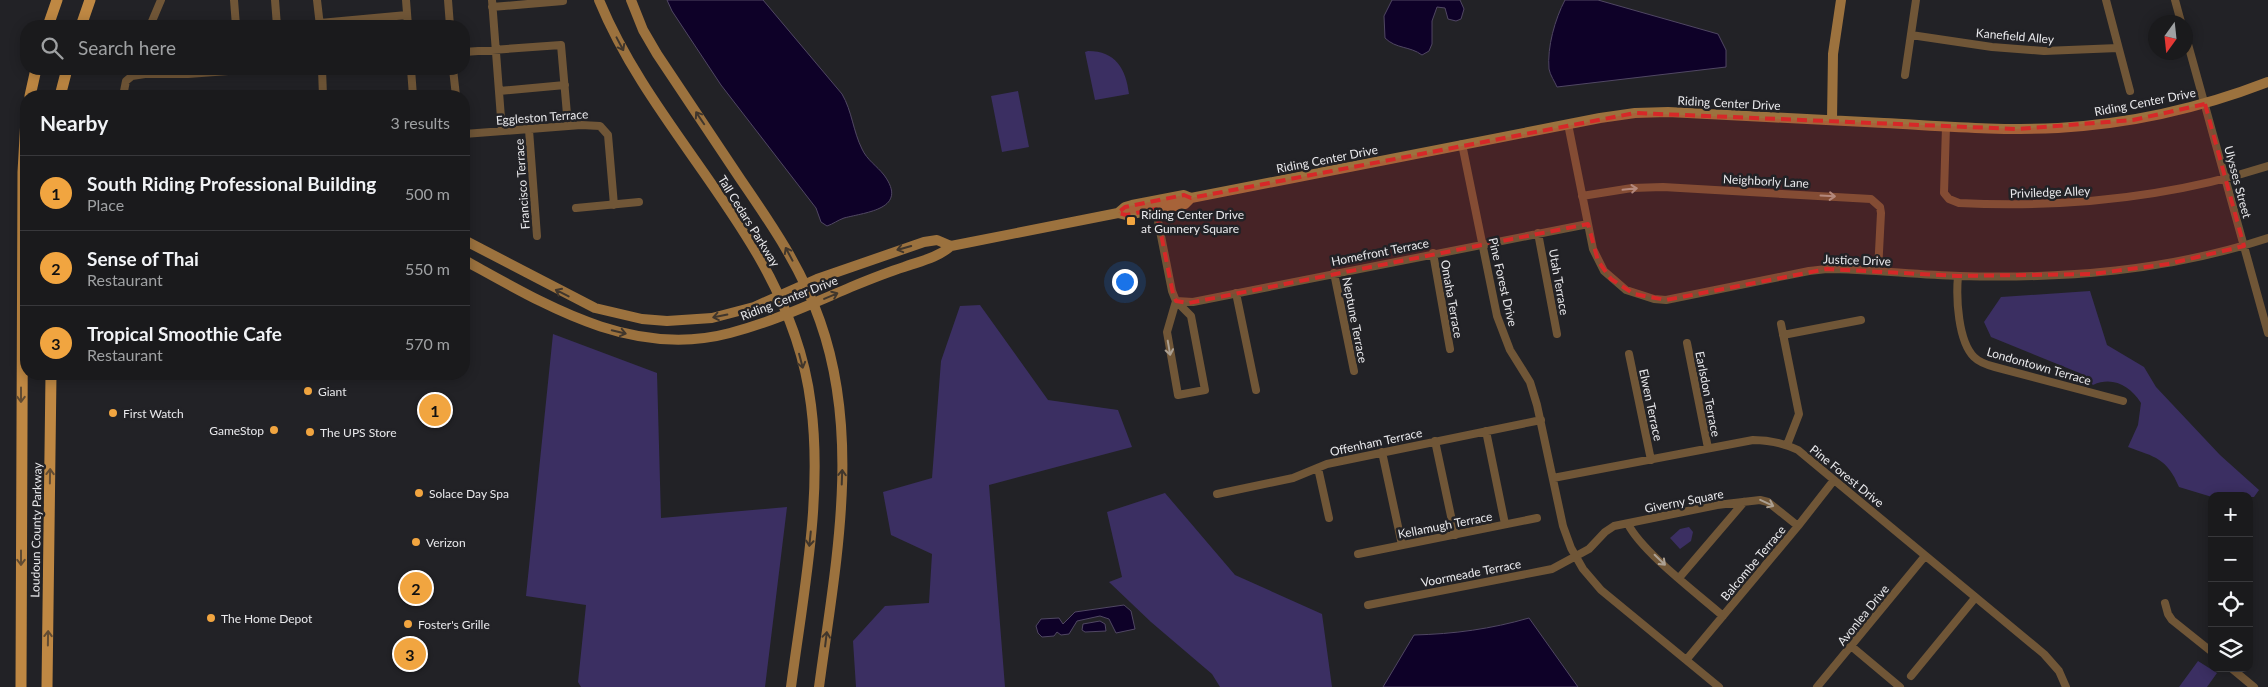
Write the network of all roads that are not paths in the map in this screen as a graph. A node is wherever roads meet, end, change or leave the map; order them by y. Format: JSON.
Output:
{"nodes":[{"id":1,"x":57,"y":0,"type":"edge"},
{"id":2,"x":90,"y":0,"type":"edge"},
{"id":3,"x":161,"y":0,"type":"edge"},
{"id":4,"x":234,"y":0,"type":"edge"},
{"id":5,"x":275,"y":0,"type":"edge"},
{"id":6,"x":317,"y":0,"type":"edge"},
{"id":7,"x":406,"y":0,"type":"edge"},
{"id":8,"x":448,"y":0,"type":"edge"},
{"id":9,"x":599,"y":0,"type":"edge"},
{"id":10,"x":630,"y":0,"type":"edge"},
{"id":11,"x":1842,"y":0,"type":"edge"},
{"id":12,"x":1916,"y":0,"type":"edge"},
{"id":13,"x":2106,"y":0,"type":"edge"},
{"id":14,"x":2175,"y":0,"type":"edge"},
{"id":15,"x":563,"y":1,"type":"edge"},
{"id":16,"x":492,"y":3,"type":"edge"},
{"id":17,"x":407,"y":15,"type":"junction"},
{"id":18,"x":2179,"y":15,"type":"edge"},
{"id":19,"x":50,"y":20,"type":"edge"},
{"id":20,"x":83,"y":20,"type":"edge"},
{"id":21,"x":153,"y":20,"type":"edge"},
{"id":22,"x":235,"y":20,"type":"edge"},
{"id":23,"x":277,"y":20,"type":"edge"},
{"id":24,"x":320,"y":20,"type":"edge"},
{"id":25,"x":359,"y":20,"type":"edge"},
{"id":26,"x":407,"y":20,"type":"edge"},
{"id":27,"x":450,"y":20,"type":"edge"},
{"id":28,"x":1911,"y":35,"type":"junction"},
{"id":29,"x":2118,"y":48,"type":"junction"},
{"id":30,"x":495,"y":50,"type":"junction"},
{"id":31,"x":470,"y":52,"type":"edge"},
{"id":32,"x":2193,"y":60,"type":"edge"},
{"id":33,"x":35,"y":75,"type":"edge"},
{"id":34,"x":65,"y":75,"type":"edge"},
{"id":35,"x":136,"y":75,"type":"edge"},
{"id":36,"x":322,"y":75,"type":"edge"},
{"id":37,"x":411,"y":75,"type":"edge"},
{"id":38,"x":454,"y":75,"type":"edge"},
{"id":39,"x":1905,"y":75,"type":"dead end"},
{"id":40,"x":2268,"y":82,"type":"edge"},
{"id":41,"x":565,"y":86,"type":"junction"},
{"id":42,"x":31,"y":90,"type":"edge"},
{"id":43,"x":62,"y":90,"type":"edge"},
{"id":44,"x":124,"y":90,"type":"edge"},
{"id":45,"x":324,"y":90,"type":"edge"},
{"id":46,"x":413,"y":90,"type":"edge"},
{"id":47,"x":455,"y":90,"type":"edge"},
{"id":48,"x":499,"y":91,"type":"junction"},
{"id":49,"x":2130,"y":92,"type":"dead end"},
{"id":50,"x":2205,"y":104,"type":"junction"},
{"id":51,"x":1832,"y":120,"type":"junction"},
{"id":52,"x":1568,"y":124,"type":"junction"},
{"id":53,"x":568,"y":126,"type":"junction"},
{"id":54,"x":1946,"y":126,"type":"junction"},
{"id":55,"x":529,"y":130,"type":"junction"},
{"id":56,"x":502,"y":131,"type":"junction"},
{"id":57,"x":470,"y":134,"type":"edge"},
{"id":58,"x":1462,"y":144,"type":"junction"},
{"id":59,"x":2268,"y":166,"type":"edge"},
{"id":60,"x":2226,"y":179,"type":"junction"},
{"id":61,"x":1582,"y":196,"type":"junction"},
{"id":62,"x":1191,"y":198,"type":"junction"},
{"id":63,"x":639,"y":202,"type":"dead end"},
{"id":64,"x":614,"y":205,"type":"junction"},
{"id":65,"x":1156,"y":207,"type":"junction"},
{"id":66,"x":576,"y":208,"type":"dead end"},
{"id":67,"x":1118,"y":213,"type":"junction"},
{"id":68,"x":1588,"y":224,"type":"junction"},
{"id":69,"x":1538,"y":233,"type":"junction"},
{"id":70,"x":537,"y":236,"type":"dead end"},
{"id":71,"x":2268,"y":238,"type":"edge"},
{"id":72,"x":470,"y":243,"type":"edge"},
{"id":73,"x":1482,"y":244,"type":"junction"},
{"id":74,"x":951,"y":246,"type":"junction"},
{"id":75,"x":2244,"y":246,"type":"junction"},
{"id":76,"x":1432,"y":254,"type":"junction"},
{"id":77,"x":470,"y":263,"type":"edge"},
{"id":78,"x":1878,"y":271,"type":"junction"},
{"id":79,"x":1334,"y":273,"type":"junction"},
{"id":80,"x":1958,"y":276,"type":"junction"},
{"id":81,"x":805,"y":284,"type":"junction"},
{"id":82,"x":1236,"y":292,"type":"junction"},
{"id":83,"x":778,"y":297,"type":"junction"},
{"id":84,"x":1176,"y":301,"type":"junction"},
{"id":85,"x":813,"y":303,"type":"junction"},
{"id":86,"x":786,"y":314,"type":"junction"},
{"id":87,"x":1861,"y":320,"type":"dead end"},
{"id":88,"x":1781,"y":324,"type":"dead end"},
{"id":89,"x":2268,"y":333,"type":"edge"},
{"id":90,"x":1557,"y":334,"type":"dead end"},
{"id":91,"x":1783,"y":335,"type":"junction"},
{"id":92,"x":1687,"y":343,"type":"dead end"},
{"id":93,"x":1450,"y":349,"type":"dead end"},
{"id":94,"x":1629,"y":354,"type":"dead end"},
{"id":95,"x":1354,"y":371,"type":"dead end"},
{"id":96,"x":23,"y":380,"type":"edge"},
{"id":97,"x":51,"y":380,"type":"edge"},
{"id":98,"x":1256,"y":390,"type":"dead end"},
{"id":99,"x":2123,"y":401,"type":"dead end"},
{"id":100,"x":1541,"y":420,"type":"junction"},
{"id":101,"x":1486,"y":431,"type":"junction"},
{"id":102,"x":1435,"y":441,"type":"junction"},
{"id":103,"x":1787,"y":445,"type":"junction"},
{"id":104,"x":1708,"y":448,"type":"junction"},
{"id":105,"x":1382,"y":452,"type":"junction"},
{"id":106,"x":1651,"y":460,"type":"junction"},
{"id":107,"x":1318,"y":468,"type":"junction"},
{"id":108,"x":1553,"y":478,"type":"junction"},
{"id":109,"x":1834,"y":480,"type":"junction"},
{"id":110,"x":1217,"y":494,"type":"dead end"},
{"id":111,"x":1744,"y":502,"type":"junction"},
{"id":112,"x":1329,"y":518,"type":"dead end"},
{"id":113,"x":1537,"y":518,"type":"dead end"},
{"id":114,"x":1505,"y":524,"type":"junction"},
{"id":115,"x":1628,"y":524,"type":"junction"},
{"id":116,"x":1798,"y":526,"type":"junction"},
{"id":117,"x":1455,"y":535,"type":"junction"},
{"id":118,"x":1402,"y":545,"type":"junction"},
{"id":119,"x":1358,"y":554,"type":"dead end"},
{"id":120,"x":1925,"y":556,"type":"junction"},
{"id":121,"x":1575,"y":557,"type":"junction"},
{"id":122,"x":1679,"y":578,"type":"junction"},
{"id":123,"x":1975,"y":598,"type":"junction"},
{"id":124,"x":2166,"y":603,"type":"dead end"},
{"id":125,"x":1368,"y":605,"type":"dead end"},
{"id":126,"x":1723,"y":616,"type":"junction"},
{"id":127,"x":1851,"y":646,"type":"junction"},
{"id":128,"x":2208,"y":649,"type":"edge"},
{"id":129,"x":1687,"y":659,"type":"junction"},
{"id":130,"x":2236,"y":672,"type":"edge"},
{"id":131,"x":1911,"y":676,"type":"dead end"},
{"id":132,"x":21,"y":687,"type":"edge"},
{"id":133,"x":47,"y":687,"type":"edge"},
{"id":134,"x":791,"y":687,"type":"edge"},
{"id":135,"x":819,"y":687,"type":"edge"},
{"id":136,"x":1719,"y":687,"type":"edge"},
{"id":137,"x":1817,"y":687,"type":"edge"},
{"id":138,"x":1900,"y":687,"type":"edge"},
{"id":139,"x":2066,"y":687,"type":"edge"},
{"id":140,"x":2254,"y":687,"type":"edge"}],
"edges":[{"from":1,"to":19,"type":"main road"},
{"from":2,"to":20,"type":"main road"},
{"from":3,"to":21,"type":"street"},
{"from":4,"to":22,"type":"street"},
{"from":5,"to":23,"type":"street"},
{"from":6,"to":24,"type":"street"},
{"from":7,"to":17,"type":"street"},
{"from":8,"to":27,"type":"street"},
{"from":9,"to":83,"type":"street","name":"Tall Cedars Parkway","one_way":true},
{"from":81,"to":10,"type":"street","name":"Tall Cedars Parkway","one_way":true},
{"from":11,"to":51,"type":"street"},
{"from":12,"to":28,"type":"street"},
{"from":13,"to":29,"type":"street"},
{"from":14,"to":18,"type":"street"},
{"from":15,"to":16,"type":"street"},
{"from":16,"to":30,"type":"street"},
{"from":17,"to":25,"type":"street"},
{"from":17,"to":26,"type":"street"},
{"from":28,"to":29,"type":"street","name":"Kanefield Alley"},
{"from":28,"to":39,"type":"street"},
{"from":29,"to":49,"type":"street"},
{"from":30,"to":31,"type":"street"},
{"from":30,"to":41,"type":"street"},
{"from":30,"to":48,"type":"street"},
{"from":32,"to":50,"type":"street","name":"Ulysses Street"},
{"from":33,"to":42,"type":"main road"},
{"from":34,"to":43,"type":"main road"},
{"from":35,"to":44,"type":"street"},
{"from":36,"to":45,"type":"street"},
{"from":37,"to":46,"type":"street"},
{"from":38,"to":47,"type":"street"},
{"from":40,"to":50,"type":"street","name":"Riding Center Drive"},
{"from":41,"to":48,"type":"street"},
{"from":41,"to":53,"type":"street"},
{"from":48,"to":56,"type":"street"},
{"from":50,"to":54,"type":"street","name":"Riding Center Drive"},
{"from":50,"to":60,"type":"street","name":"Ulysses Street"},
{"from":51,"to":52,"type":"street","name":"Riding Center Drive"},
{"from":51,"to":54,"type":"street","name":"Riding Center Drive"},
{"from":52,"to":58,"type":"street","name":"Riding Center Drive"},
{"from":52,"to":61,"type":"street","name":"Justice Drive"},
{"from":53,"to":55,"type":"street","name":"Eggleston Terrace"},
{"from":53,"to":64,"type":"street","name":"Eggleston Terrace"},
{"from":54,"to":60,"type":"street","name":"Priviledge Alley"},
{"from":55,"to":56,"type":"street","name":"Eggleston Terrace"},
{"from":55,"to":70,"type":"street","name":"Francisco Terrace"},
{"from":56,"to":57,"type":"street","name":"Eggleston Terrace"},
{"from":58,"to":62,"type":"street","name":"Riding Center Drive"},
{"from":58,"to":73,"type":"street","name":"Pine Forest Drive"},
{"from":59,"to":60,"type":"street"},
{"from":60,"to":75,"type":"street","name":"Ulysses Street"},
{"from":61,"to":68,"type":"street","name":"Justice Drive"},
{"from":61,"to":78,"type":"street","name":"Neighborly Lane","one_way":true},
{"from":62,"to":65,"type":"street","name":"Riding Center Drive"},
{"from":62,"to":67,"type":"street","name":"Riding Center Drive"},
{"from":63,"to":64,"type":"street"},
{"from":64,"to":66,"type":"street"},
{"from":65,"to":67,"type":"street","name":"Riding Center Drive"},
{"from":65,"to":84,"type":"street"},
{"from":67,"to":74,"type":"street","name":"Riding Center Drive"},
{"from":68,"to":69,"type":"street","name":"Homefront Terrace"},
{"from":68,"to":78,"type":"street","name":"Justice Drive"},
{"from":69,"to":73,"type":"street","name":"Homefront Terrace"},
{"from":69,"to":90,"type":"street","name":"Utah Terrace"},
{"from":71,"to":75,"type":"street","name":"Justice Drive"},
{"from":83,"to":72,"type":"street","name":"Riding Center Drive","one_way":true},
{"from":73,"to":76,"type":"street","name":"Homefront Terrace"},
{"from":73,"to":100,"type":"street","name":"Pine Forest Drive"},
{"from":74,"to":81,"type":"street","name":"Riding Center Drive","one_way":true},
{"from":85,"to":74,"type":"street","name":"Riding Center Drive","one_way":true},
{"from":75,"to":80,"type":"street","name":"Justice Drive"},
{"from":75,"to":89,"type":"street","name":"Ulysses Street"},
{"from":76,"to":79,"type":"street","name":"Homefront Terrace"},
{"from":76,"to":93,"type":"street","name":"Omaha Terrace"},
{"from":77,"to":86,"type":"street","name":"Riding Center Drive","one_way":true},
{"from":78,"to":80,"type":"street","name":"Justice Drive"},
{"from":79,"to":82,"type":"street","name":"Homefront Terrace"},
{"from":79,"to":95,"type":"street","name":"Neptune Terrace"},
{"from":80,"to":99,"type":"street","name":"Londontown Terrace"},
{"from":81,"to":83,"type":"street","name":"Riding Center Drive"},
{"from":81,"to":85,"type":"street","name":"Tall Cedars Parkway"},
{"from":82,"to":84,"type":"street","name":"Homefront Terrace"},
{"from":82,"to":98,"type":"street"},
{"from":83,"to":86,"type":"street","name":"Tall Cedars Parkway"},
{"from":84,"to":84,"type":"street","one_way":true},
{"from":85,"to":86,"type":"street","name":"Riding Center Drive"},
{"from":135,"to":85,"type":"street","name":"Tall Cedars Parkway","one_way":true},
{"from":86,"to":134,"type":"street","name":"Tall Cedars Parkway","one_way":true},
{"from":87,"to":91,"type":"street"},
{"from":88,"to":91,"type":"street"},
{"from":91,"to":103,"type":"street"},
{"from":92,"to":104,"type":"street","name":"Earlsdon Terrace"},
{"from":94,"to":106,"type":"street","name":"Elwen Terrace"},
{"from":96,"to":132,"type":"main road","name":"Loudoun County Parkway","one_way":true},
{"from":133,"to":97,"type":"main road","name":"Loudoun County Parkway","one_way":true},
{"from":100,"to":101,"type":"street","name":"Offenham Terrace"},
{"from":100,"to":108,"type":"street","name":"Pine Forest Drive"},
{"from":101,"to":102,"type":"street","name":"Offenham Terrace"},
{"from":101,"to":114,"type":"street"},
{"from":102,"to":105,"type":"street","name":"Offenham Terrace"},
{"from":102,"to":117,"type":"street"},
{"from":103,"to":104,"type":"street","name":"Pine Forest Drive"},
{"from":103,"to":109,"type":"street","name":"Pine Forest Drive"},
{"from":104,"to":106,"type":"street","name":"Pine Forest Drive"},
{"from":105,"to":107,"type":"street","name":"Offenham Terrace"},
{"from":105,"to":118,"type":"street"},
{"from":106,"to":108,"type":"street","name":"Pine Forest Drive"},
{"from":107,"to":110,"type":"street","name":"Offenham Terrace"},
{"from":107,"to":112,"type":"street"},
{"from":108,"to":121,"type":"street","name":"Pine Forest Drive"},
{"from":109,"to":116,"type":"street","name":"Balcombe Terrace"},
{"from":109,"to":120,"type":"street","name":"Pine Forest Drive"},
{"from":111,"to":115,"type":"street","name":"Giverny Square"},
{"from":111,"to":116,"type":"street","name":"Giverny Square","one_way":true},
{"from":111,"to":122,"type":"street","name":"Giverny Square"},
{"from":113,"to":114,"type":"street","name":"Kellamugh Terrace"},
{"from":114,"to":117,"type":"street","name":"Kellamugh Terrace"},
{"from":115,"to":121,"type":"street","name":"Giverny Square"},
{"from":115,"to":122,"type":"street","one_way":true},
{"from":116,"to":126,"type":"street","name":"Balcombe Terrace"},
{"from":117,"to":118,"type":"street","name":"Kellamugh Terrace"},
{"from":118,"to":119,"type":"street","name":"Kellamugh Terrace"},
{"from":120,"to":123,"type":"street","name":"Pine Forest Drive"},
{"from":120,"to":127,"type":"street","name":"Avonlea Drive"},
{"from":121,"to":125,"type":"street","name":"Voormeade Terrace"},
{"from":121,"to":129,"type":"street","name":"Pine Forest Drive"},
{"from":122,"to":126,"type":"street"},
{"from":123,"to":131,"type":"street"},
{"from":123,"to":139,"type":"street","name":"Pine Forest Drive"},
{"from":124,"to":128,"type":"street"},
{"from":126,"to":129,"type":"street","name":"Balcombe Terrace"},
{"from":127,"to":137,"type":"street","name":"Avonlea Drive"},
{"from":127,"to":138,"type":"street"},
{"from":129,"to":136,"type":"street","name":"Pine Forest Drive"},
{"from":130,"to":140,"type":"street"}]}
